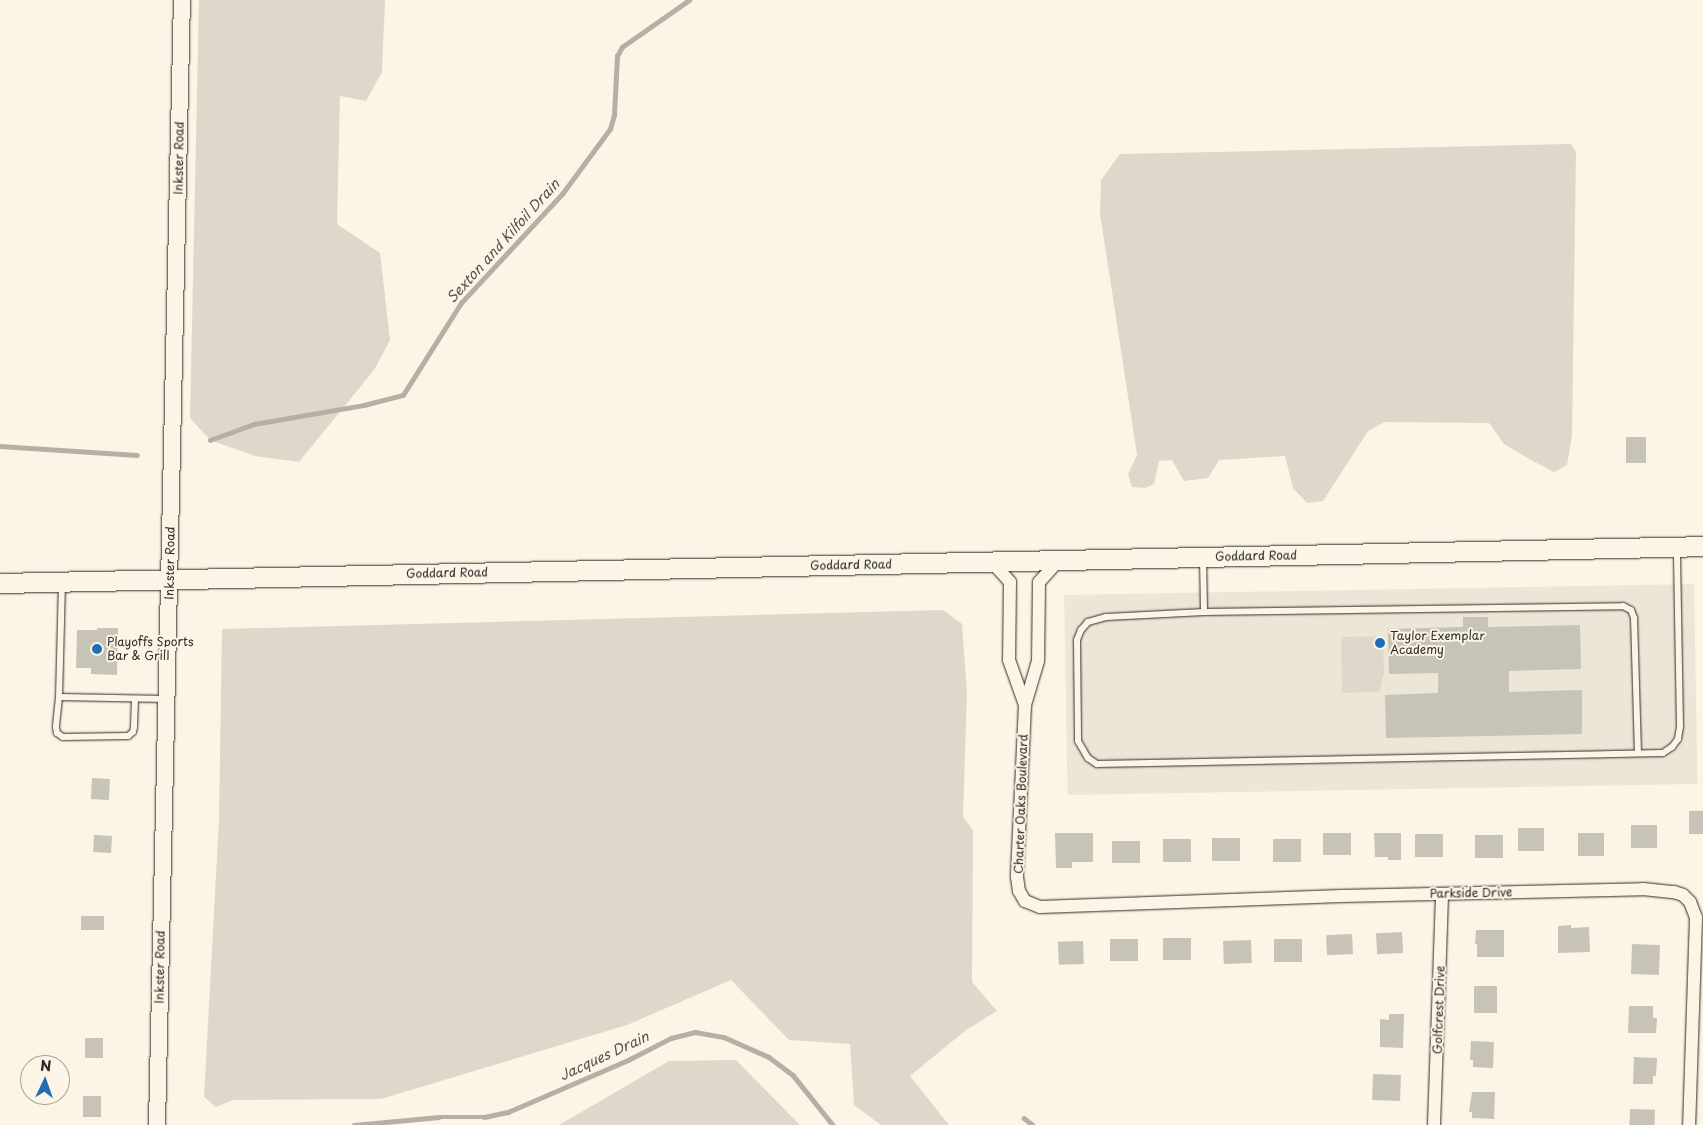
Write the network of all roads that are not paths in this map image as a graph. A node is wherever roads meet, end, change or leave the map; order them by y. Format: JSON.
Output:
{"nodes":[{"id":1,"x":182,"y":0,"type":"edge"},
{"id":2,"x":1703,"y":546,"type":"edge"},
{"id":3,"x":1677,"y":547,"type":"junction"},
{"id":4,"x":1203,"y":557,"type":"junction"},
{"id":5,"x":1059,"y":560,"type":"junction"},
{"id":6,"x":992,"y":562,"type":"junction"},
{"id":7,"x":170,"y":579,"type":"junction"},
{"id":8,"x":62,"y":582,"type":"junction"},
{"id":9,"x":0,"y":583,"type":"edge"},
{"id":10,"x":1204,"y":612,"type":"junction"},
{"id":11,"x":59,"y":697,"type":"junction"},
{"id":12,"x":135,"y":699,"type":"junction"},
{"id":13,"x":167,"y":699,"type":"junction"},
{"id":14,"x":1024,"y":705,"type":"junction"},
{"id":15,"x":1638,"y":753,"type":"junction"},
{"id":16,"x":1442,"y":894,"type":"junction"},
{"id":17,"x":1025,"y":901,"type":"joint"},
{"id":18,"x":157,"y":1125,"type":"edge"},
{"id":19,"x":1434,"y":1125,"type":"edge"},
{"id":20,"x":1689,"y":1125,"type":"edge"}],
"edges":[{"from":1,"to":7,"type":"street","name":"Inkster Road"},
{"from":2,"to":3,"type":"main road","name":"Goddard Road"},
{"from":3,"to":4,"type":"main road","name":"Goddard Road"},
{"from":3,"to":15,"type":"lane"},
{"from":4,"to":5,"type":"main road","name":"Goddard Road"},
{"from":4,"to":10,"type":"lane"},
{"from":5,"to":6,"type":"main road","name":"Goddard Road"},
{"from":5,"to":14,"type":"street","name":"Charter Oaks Boulevard"},
{"from":6,"to":7,"type":"main road","name":"Goddard Road"},
{"from":6,"to":14,"type":"street","name":"Charter Oaks Boulevard"},
{"from":7,"to":8,"type":"main road","name":"Goddard Road"},
{"from":7,"to":13,"type":"street","name":"Inkster Road"},
{"from":8,"to":9,"type":"main road","name":"Goddard Road"},
{"from":8,"to":11,"type":"lane"},
{"from":10,"to":15,"type":"lane"},
{"from":10,"to":15,"type":"lane"},
{"from":11,"to":12,"type":"lane"},
{"from":11,"to":12,"type":"lane"},
{"from":12,"to":13,"type":"lane"},
{"from":13,"to":18,"type":"street","name":"Inkster Road"},
{"from":14,"to":17,"type":"street","name":"Charter Oaks Boulevard"},
{"from":16,"to":17,"type":"street","name":"Parkside Drive"},
{"from":16,"to":19,"type":"street","name":"Golfcrest Drive"},
{"from":16,"to":20,"type":"street","name":"Parkside Drive"}]}
